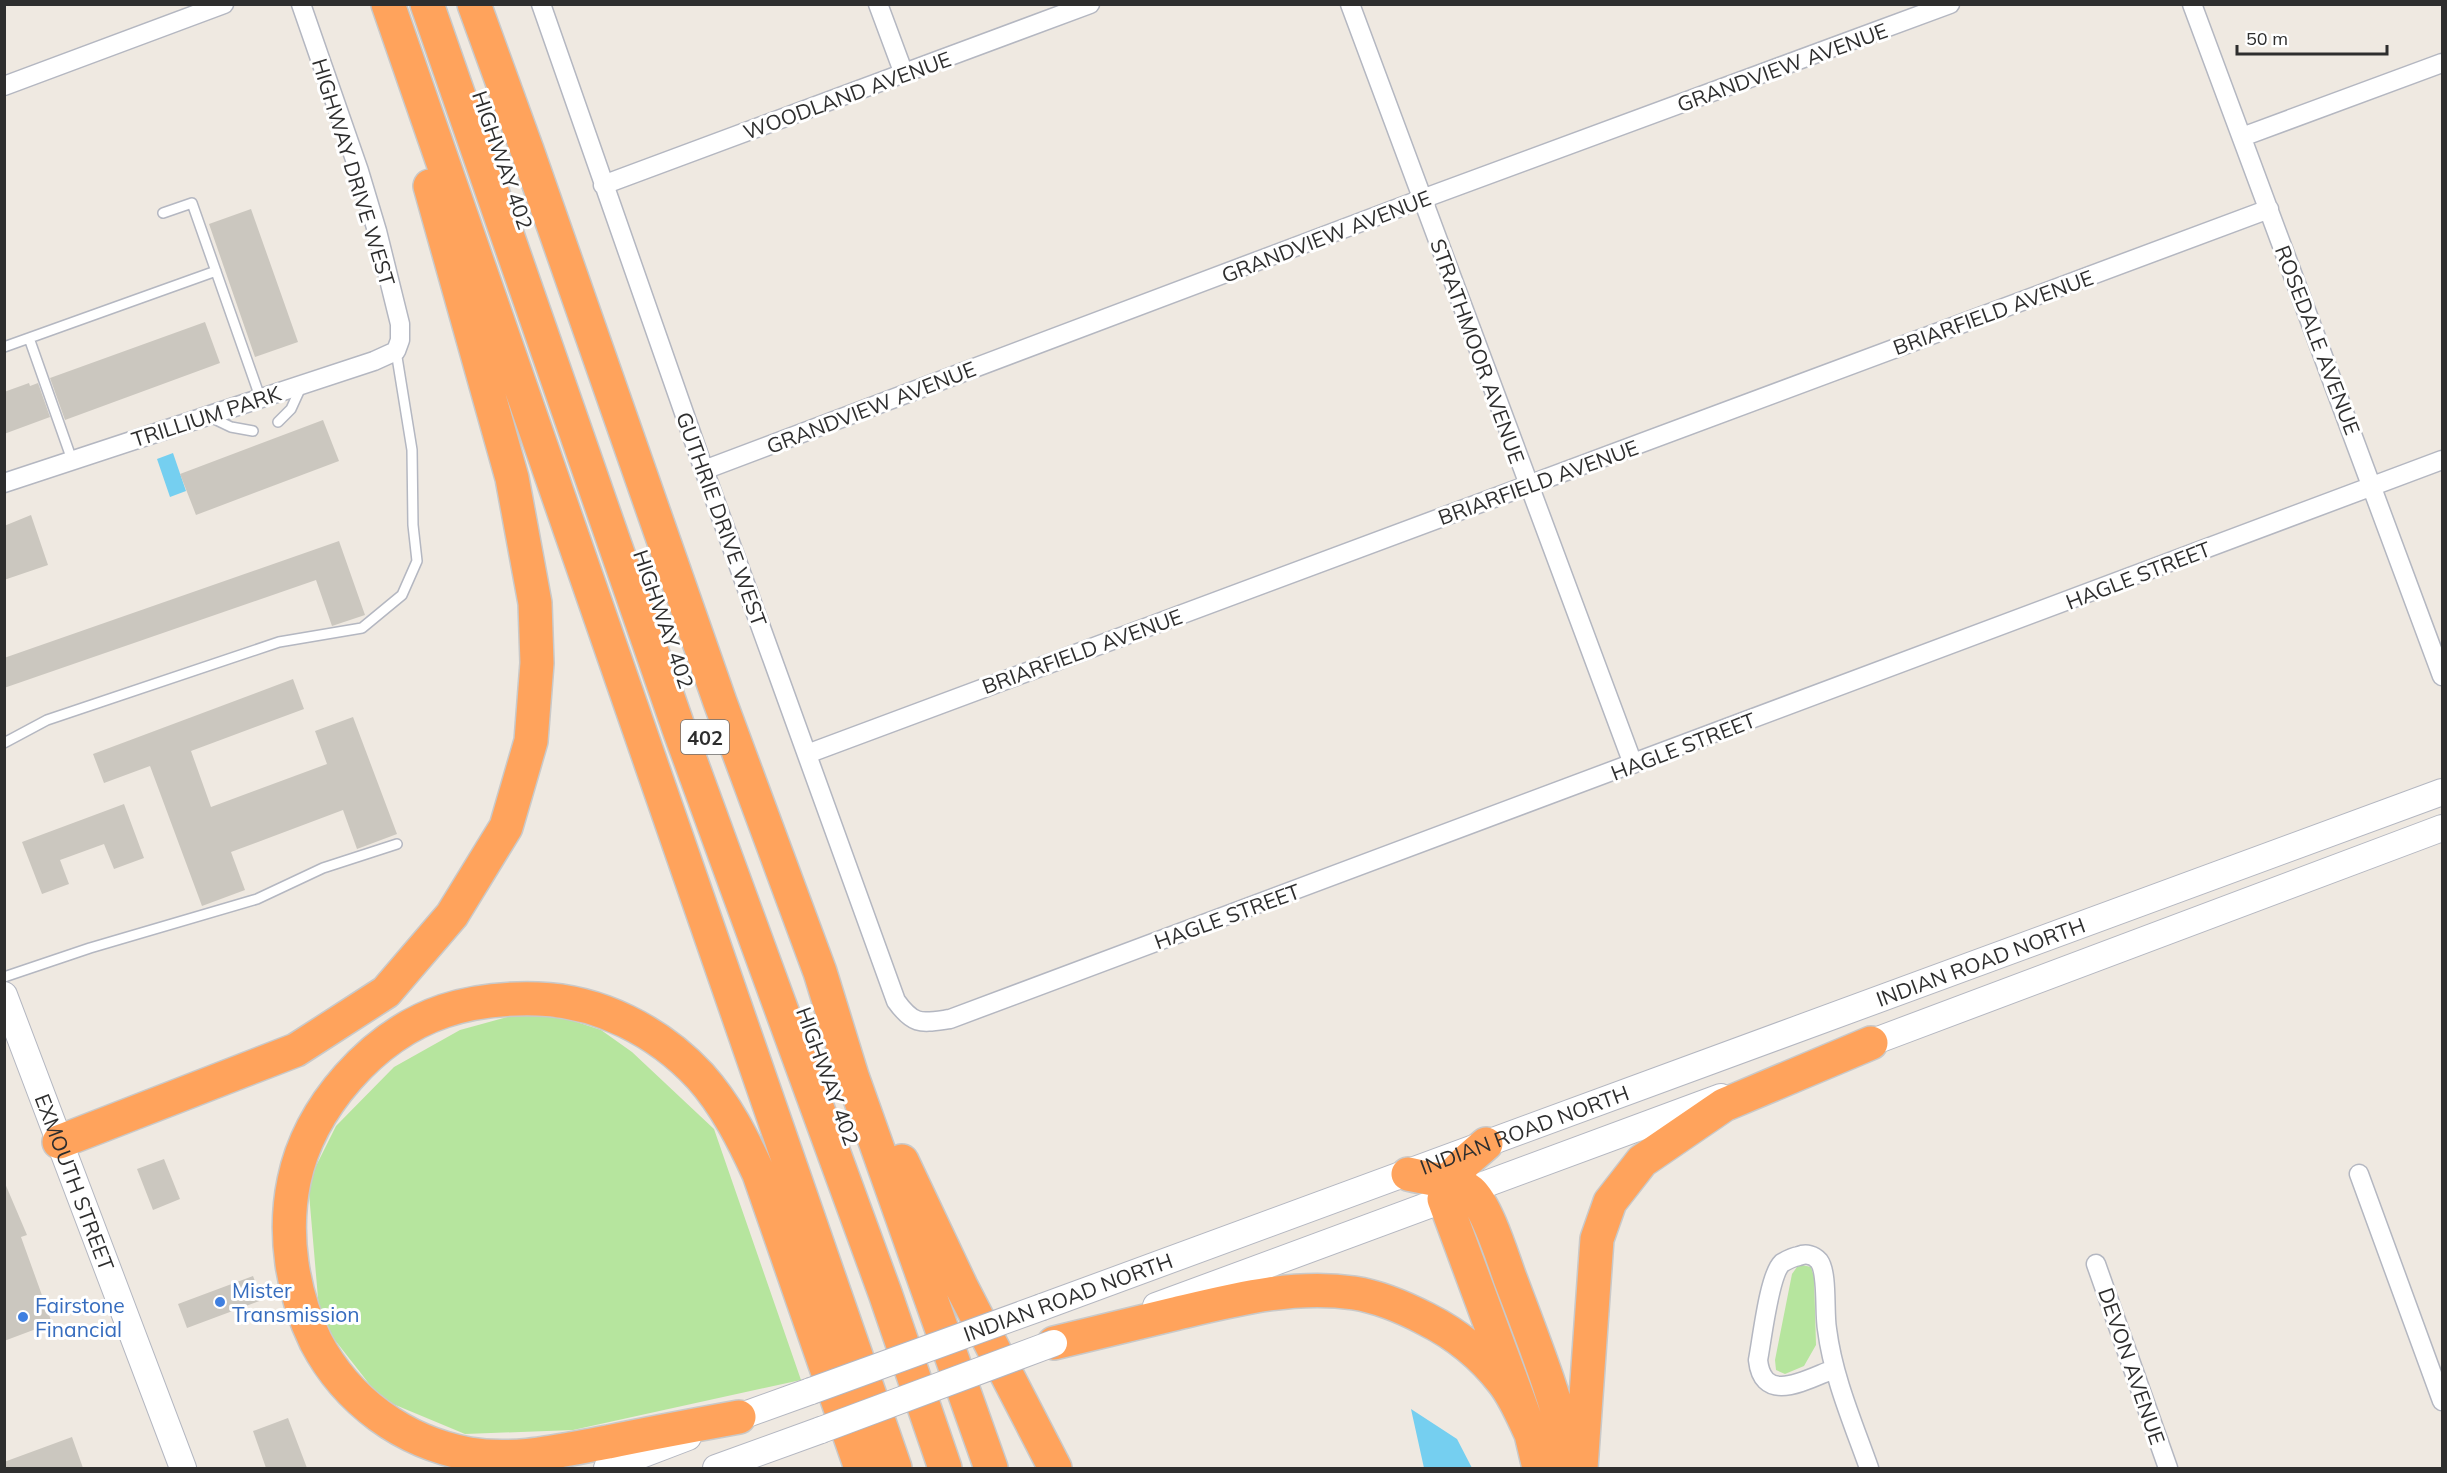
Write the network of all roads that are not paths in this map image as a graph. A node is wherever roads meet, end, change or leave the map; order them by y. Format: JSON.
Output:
{"nodes":[{"id":1,"x":224,"y":4,"type":"edge"},
{"id":2,"x":301,"y":4,"type":"edge"},
{"id":3,"x":370,"y":4,"type":"edge"},
{"id":4,"x":388,"y":4,"type":"edge"},
{"id":5,"x":427,"y":4,"type":"edge"},
{"id":6,"x":449,"y":4,"type":"edge"},
{"id":7,"x":474,"y":4,"type":"edge"},
{"id":8,"x":541,"y":4,"type":"edge"},
{"id":9,"x":878,"y":4,"type":"edge"},
{"id":10,"x":1090,"y":4,"type":"edge"},
{"id":11,"x":1350,"y":4,"type":"edge"},
{"id":12,"x":1950,"y":4,"type":"edge"},
{"id":13,"x":2192,"y":4,"type":"edge"},
{"id":14,"x":2442,"y":63,"type":"edge"},
{"id":15,"x":904,"y":74,"type":"junction"},
{"id":16,"x":4,"y":86,"type":"edge"},
{"id":17,"x":2242,"y":137,"type":"junction"},
{"id":18,"x":603,"y":185,"type":"junction"},
{"id":19,"x":1422,"y":199,"type":"junction"},
{"id":20,"x":2269,"y":209,"type":"junction"},
{"id":21,"x":163,"y":213,"type":"dead end"},
{"id":22,"x":216,"y":271,"type":"junction"},
{"id":23,"x":29,"y":338,"type":"junction"},
{"id":24,"x":398,"y":345,"type":"junction"},
{"id":25,"x":4,"y":347,"type":"edge"},
{"id":26,"x":302,"y":384,"type":"junction"},
{"id":27,"x":260,"y":398,"type":"junction"},
{"id":28,"x":206,"y":415,"type":"junction"},
{"id":29,"x":278,"y":422,"type":"dead end"},
{"id":30,"x":254,"y":431,"type":"dead end"},
{"id":31,"x":72,"y":460,"type":"junction"},
{"id":32,"x":2442,"y":460,"type":"edge"},
{"id":33,"x":704,"y":470,"type":"junction"},
{"id":34,"x":4,"y":483,"type":"edge"},
{"id":35,"x":1527,"y":486,"type":"junction"},
{"id":36,"x":2372,"y":487,"type":"junction"},
{"id":37,"x":2442,"y":676,"type":"edge"},
{"id":38,"x":4,"y":743,"type":"edge"},
{"id":39,"x":807,"y":754,"type":"junction"},
{"id":40,"x":1633,"y":764,"type":"junction"},
{"id":41,"x":2442,"y":792,"type":"edge"},
{"id":42,"x":2442,"y":828,"type":"edge"},
{"id":43,"x":397,"y":844,"type":"dead end"},
{"id":44,"x":820,"y":972,"type":"junction"},
{"id":45,"x":4,"y":977,"type":"edge"},
{"id":46,"x":4,"y":995,"type":"edge"},
{"id":47,"x":920,"y":1023,"type":"joint"},
{"id":48,"x":1870,"y":1043,"type":"junction"},
{"id":49,"x":59,"y":1142,"type":"junction"},
{"id":50,"x":1486,"y":1144,"type":"junction"},
{"id":51,"x":1408,"y":1174,"type":"junction"},
{"id":52,"x":2359,"y":1174,"type":"dead end"},
{"id":53,"x":1453,"y":1191,"type":"junction"},
{"id":54,"x":2096,"y":1264,"type":"dead end"},
{"id":55,"x":1054,"y":1343,"type":"junction"},
{"id":56,"x":1834,"y":1369,"type":"junction"},
{"id":57,"x":2442,"y":1401,"type":"edge"},
{"id":58,"x":739,"y":1416,"type":"junction"},
{"id":59,"x":1531,"y":1434,"type":"junction"},
{"id":60,"x":183,"y":1468,"type":"edge"},
{"id":61,"x":607,"y":1468,"type":"edge"},
{"id":62,"x":716,"y":1468,"type":"edge"},
{"id":63,"x":861,"y":1468,"type":"edge"},
{"id":64,"x":895,"y":1468,"type":"edge"},
{"id":65,"x":945,"y":1468,"type":"edge"},
{"id":66,"x":967,"y":1468,"type":"edge"},
{"id":67,"x":991,"y":1468,"type":"edge"},
{"id":68,"x":1055,"y":1468,"type":"edge"},
{"id":69,"x":1539,"y":1468,"type":"edge"},
{"id":70,"x":1572,"y":1468,"type":"edge"},
{"id":71,"x":1581,"y":1468,"type":"edge"},
{"id":72,"x":1869,"y":1468,"type":"edge"},
{"id":73,"x":2168,"y":1468,"type":"edge"}],
"edges":[{"from":1,"to":16,"type":"street"},
{"from":2,"to":24,"type":"street","name":"HIGHWAY DRIVE WEST"},
{"from":3,"to":49,"type":"highway"},
{"from":4,"to":64,"type":"highway","number":"402"},
{"from":5,"to":65,"type":"highway"},
{"from":6,"to":66,"type":"highway","name":"HIGHWAY 402","number":"402"},
{"from":7,"to":44,"type":"highway"},
{"from":8,"to":18,"type":"street","name":"GUTHRIE DRIVE WEST"},
{"from":9,"to":15,"type":"street"},
{"from":10,"to":15,"type":"street","name":"WOODLAND AVENUE"},
{"from":11,"to":19,"type":"street","name":"STRATHMOOR AVENUE"},
{"from":12,"to":19,"type":"street","name":"GRANDVIEW AVENUE"},
{"from":13,"to":17,"type":"street","name":"ROSEDALE AVENUE"},
{"from":14,"to":17,"type":"street"},
{"from":15,"to":18,"type":"street","name":"WOODLAND AVENUE"},
{"from":17,"to":20,"type":"street","name":"ROSEDALE AVENUE"},
{"from":18,"to":33,"type":"street","name":"GUTHRIE DRIVE WEST"},
{"from":19,"to":33,"type":"street","name":"GRANDVIEW AVENUE"},
{"from":19,"to":35,"type":"street","name":"STRATHMOOR AVENUE"},
{"from":20,"to":35,"type":"street","name":"BRIARFIELD AVENUE"},
{"from":20,"to":36,"type":"street","name":"ROSEDALE AVENUE"},
{"from":21,"to":22,"type":"lane"},
{"from":22,"to":23,"type":"lane"},
{"from":22,"to":27,"type":"lane"},
{"from":23,"to":25,"type":"lane"},
{"from":23,"to":31,"type":"lane"},
{"from":24,"to":26,"type":"street","name":"TRILLIUM PARK"},
{"from":24,"to":38,"type":"lane"},
{"from":26,"to":27,"type":"street","name":"TRILLIUM PARK"},
{"from":26,"to":29,"type":"lane"},
{"from":27,"to":28,"type":"street","name":"TRILLIUM PARK"},
{"from":28,"to":30,"type":"lane"},
{"from":28,"to":31,"type":"street","name":"TRILLIUM PARK"},
{"from":31,"to":34,"type":"street","name":"TRILLIUM PARK"},
{"from":32,"to":36,"type":"street","name":"HAGLE STREET"},
{"from":33,"to":39,"type":"street","name":"GUTHRIE DRIVE WEST"},
{"from":35,"to":39,"type":"street","name":"BRIARFIELD AVENUE"},
{"from":35,"to":40,"type":"street","name":"STRATHMOOR AVENUE"},
{"from":36,"to":37,"type":"street","name":"ROSEDALE AVENUE"},
{"from":36,"to":40,"type":"street","name":"HAGLE STREET"},
{"from":39,"to":47,"type":"street","name":"GUTHRIE DRIVE WEST"},
{"from":40,"to":47,"type":"street","name":"HAGLE STREET"},
{"from":41,"to":50,"type":"main road","name":"INDIAN ROAD NORTH"},
{"from":42,"to":48,"type":"main road","name":"INDIAN ROAD NORTH"},
{"from":43,"to":45,"type":"lane"},
{"from":44,"to":67,"type":"highway"},
{"from":44,"to":68,"type":"highway"},
{"from":46,"to":49,"type":"main road","name":"EXMOUTH STREET"},
{"from":48,"to":53,"type":"main road","name":"INDIAN ROAD NORTH"},
{"from":48,"to":71,"type":"highway"},
{"from":49,"to":60,"type":"main road","name":"EXMOUTH STREET"},
{"from":50,"to":51,"type":"main road","name":"INDIAN ROAD NORTH"},
{"from":50,"to":53,"type":"highway"},
{"from":51,"to":53,"type":"highway"},
{"from":51,"to":58,"type":"main road","name":"INDIAN ROAD NORTH","bridge":true},
{"from":52,"to":57,"type":"street"},
{"from":53,"to":55,"type":"main road","name":"INDIAN ROAD NORTH"},
{"from":53,"to":59,"type":"highway"},
{"from":53,"to":70,"type":"highway"},
{"from":54,"to":73,"type":"street","name":"DEVON AVENUE"},
{"from":55,"to":59,"type":"highway"},
{"from":55,"to":62,"type":"main road","name":"INDIAN ROAD NORTH","bridge":true},
{"from":56,"to":56,"type":"street"},
{"from":56,"to":72,"type":"street"},
{"from":58,"to":61,"type":"main road","name":"INDIAN ROAD NORTH"},
{"from":58,"to":63,"type":"highway"},
{"from":59,"to":69,"type":"highway"}]}
